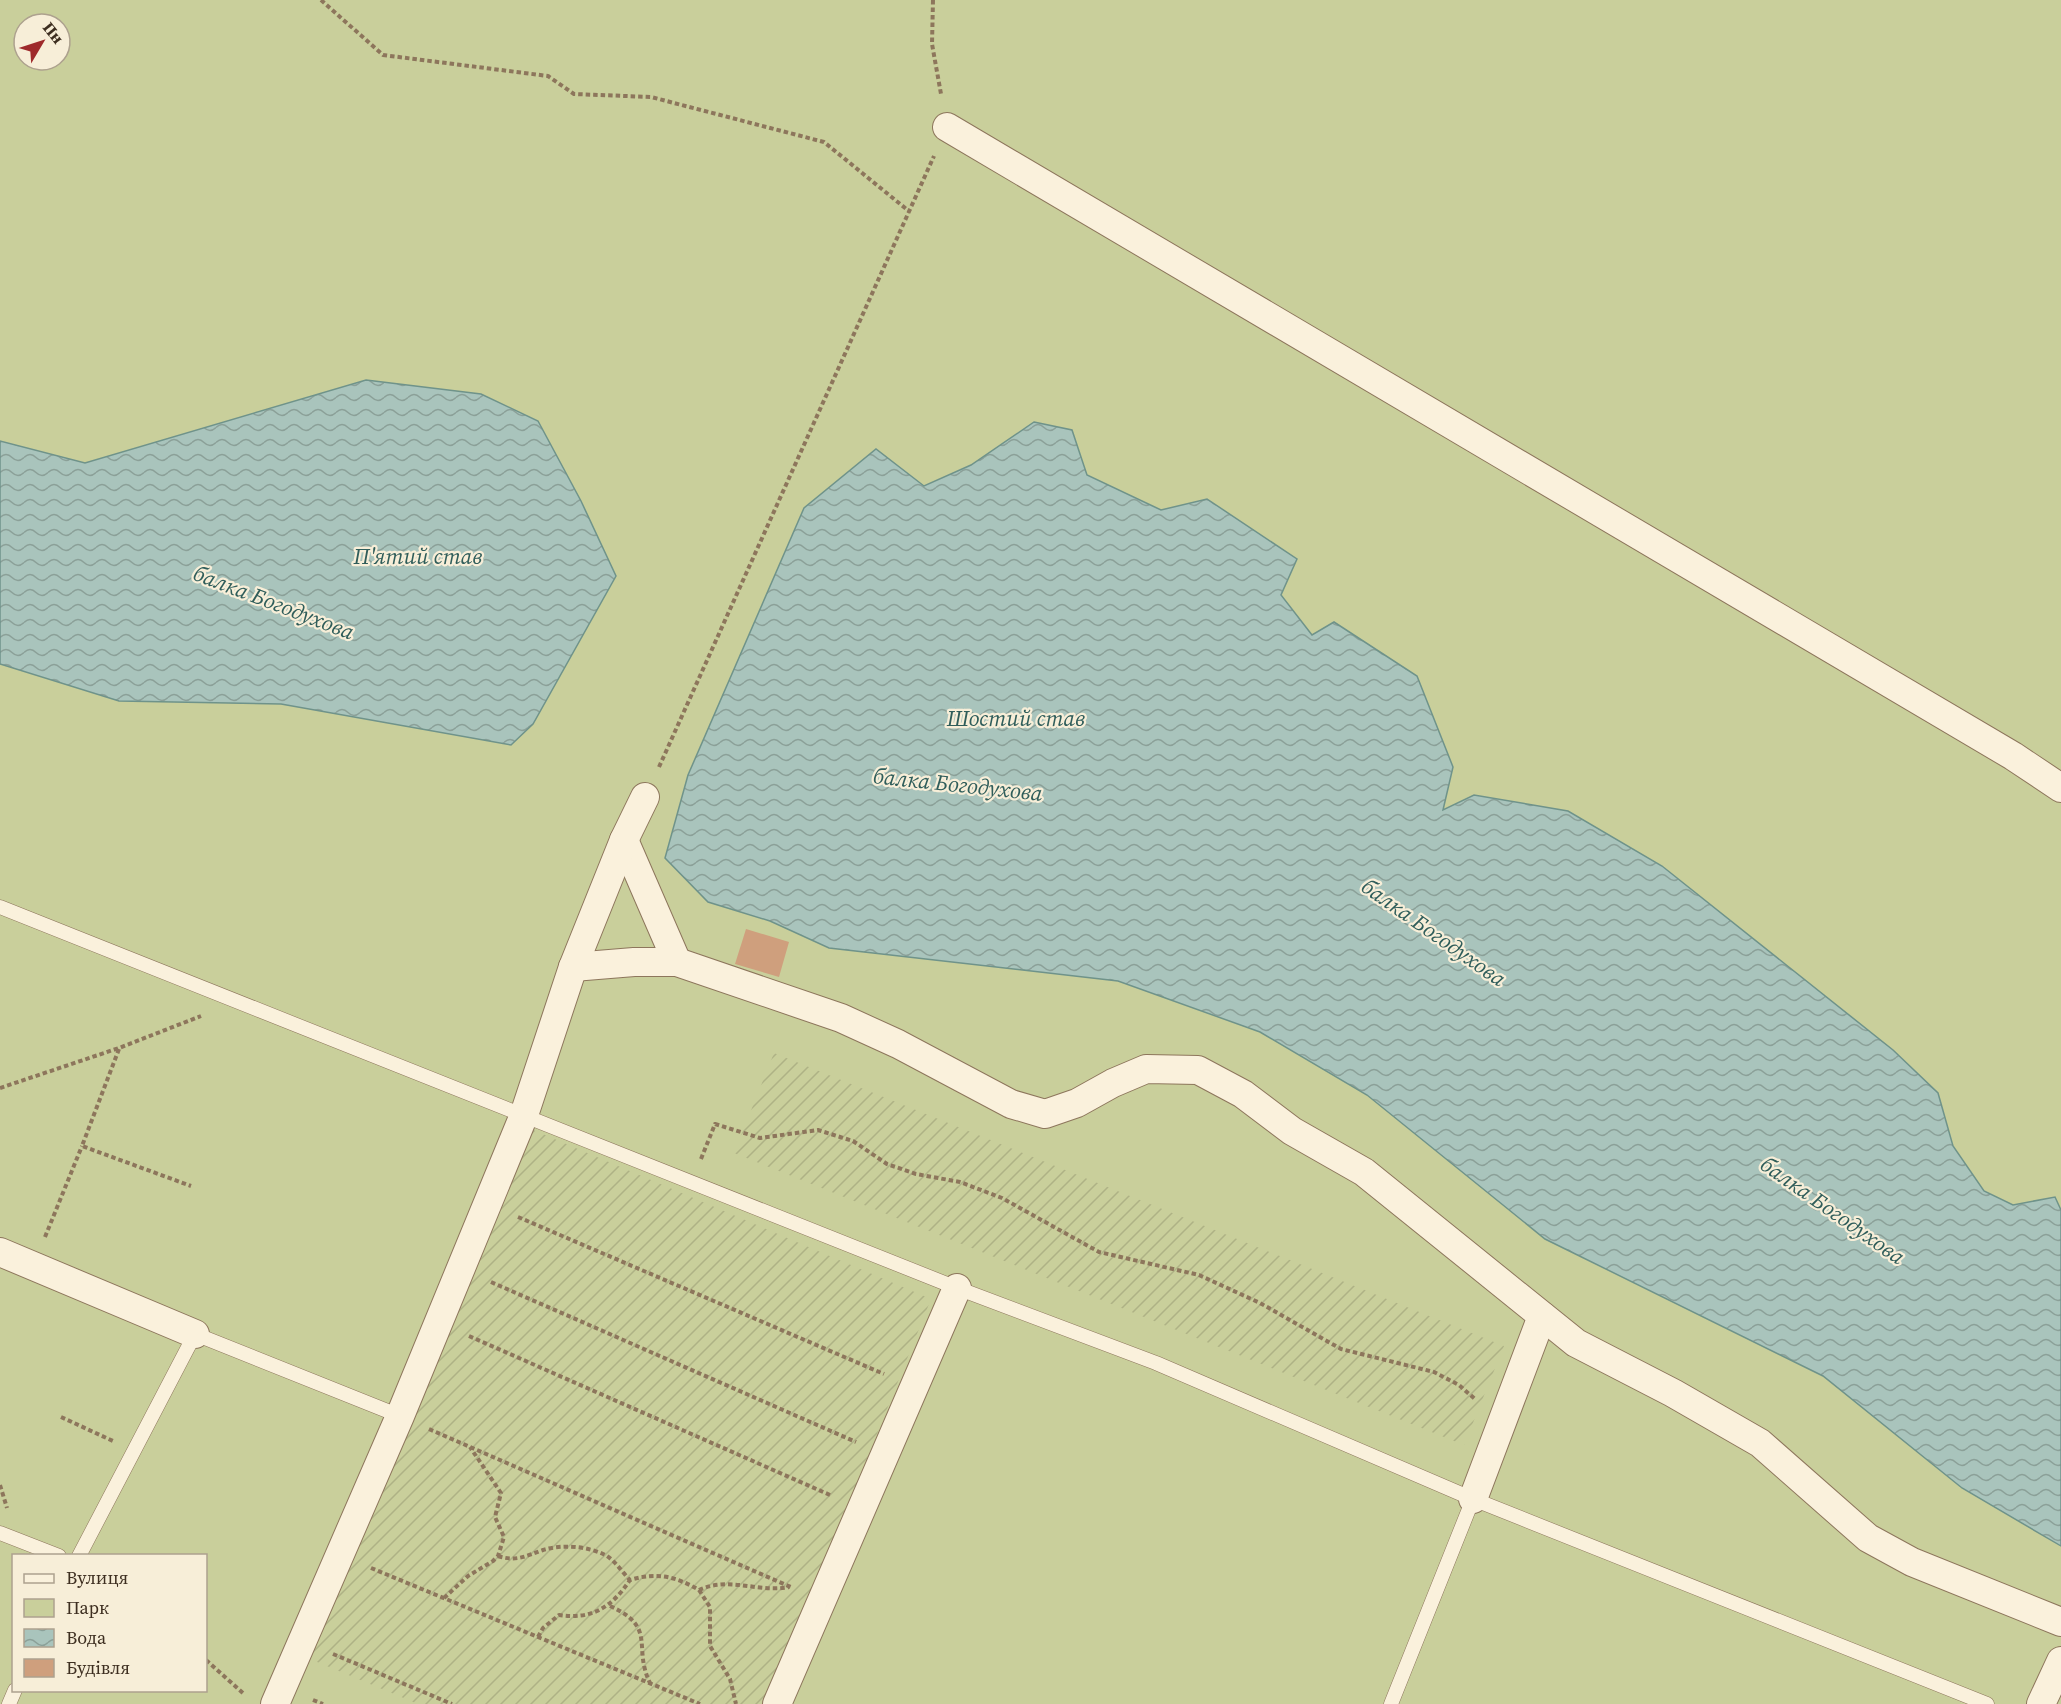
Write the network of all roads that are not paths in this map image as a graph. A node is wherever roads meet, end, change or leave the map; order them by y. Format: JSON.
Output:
{"nodes":[{"id":1,"x":947,"y":127,"type":"road end"},
{"id":2,"x":2061,"y":788,"type":"edge"},
{"id":3,"x":645,"y":797,"type":"road end"},
{"id":4,"x":624,"y":840,"type":"junction"},
{"id":5,"x":0,"y":908,"type":"edge"},
{"id":6,"x":677,"y":962,"type":"junction"},
{"id":7,"x":573,"y":967,"type":"junction"},
{"id":8,"x":524,"y":1115,"type":"junction"},
{"id":9,"x":0,"y":1252,"type":"edge"},
{"id":10,"x":957,"y":1288,"type":"junction"},
{"id":11,"x":1542,"y":1316,"type":"junction"},
{"id":12,"x":195,"y":1334,"type":"junction"},
{"id":13,"x":400,"y":1416,"type":"junction"},
{"id":14,"x":1473,"y":1499,"type":"junction"},
{"id":15,"x":0,"y":1533,"type":"edge"},
{"id":16,"x":54,"y":1554,"type":"edge"},
{"id":17,"x":80,"y":1554,"type":"edge"},
{"id":18,"x":2061,"y":1623,"type":"edge"},
{"id":19,"x":2061,"y":1661,"type":"edge"},
{"id":20,"x":275,"y":1704,"type":"edge"},
{"id":21,"x":777,"y":1704,"type":"edge"},
{"id":22,"x":1391,"y":1704,"type":"edge"},
{"id":23,"x":1987,"y":1704,"type":"edge"},
{"id":24,"x":2041,"y":1704,"type":"edge"}],
"edges":[{"from":1,"to":2,"type":"street"},
{"from":3,"to":4,"type":"street"},
{"from":4,"to":6,"type":"street"},
{"from":4,"to":7,"type":"street"},
{"from":5,"to":8,"type":"lane"},
{"from":6,"to":7,"type":"street"},
{"from":6,"to":11,"type":"street"},
{"from":7,"to":8,"type":"street"},
{"from":8,"to":10,"type":"lane"},
{"from":8,"to":13,"type":"street"},
{"from":9,"to":12,"type":"street"},
{"from":10,"to":14,"type":"lane"},
{"from":10,"to":21,"type":"street"},
{"from":11,"to":14,"type":"street"},
{"from":11,"to":18,"type":"street"},
{"from":12,"to":13,"type":"lane"},
{"from":12,"to":17,"type":"lane"},
{"from":13,"to":20,"type":"street"},
{"from":14,"to":22,"type":"lane"},
{"from":14,"to":23,"type":"lane"},
{"from":15,"to":16,"type":"lane"},
{"from":19,"to":24,"type":"street"}]}
